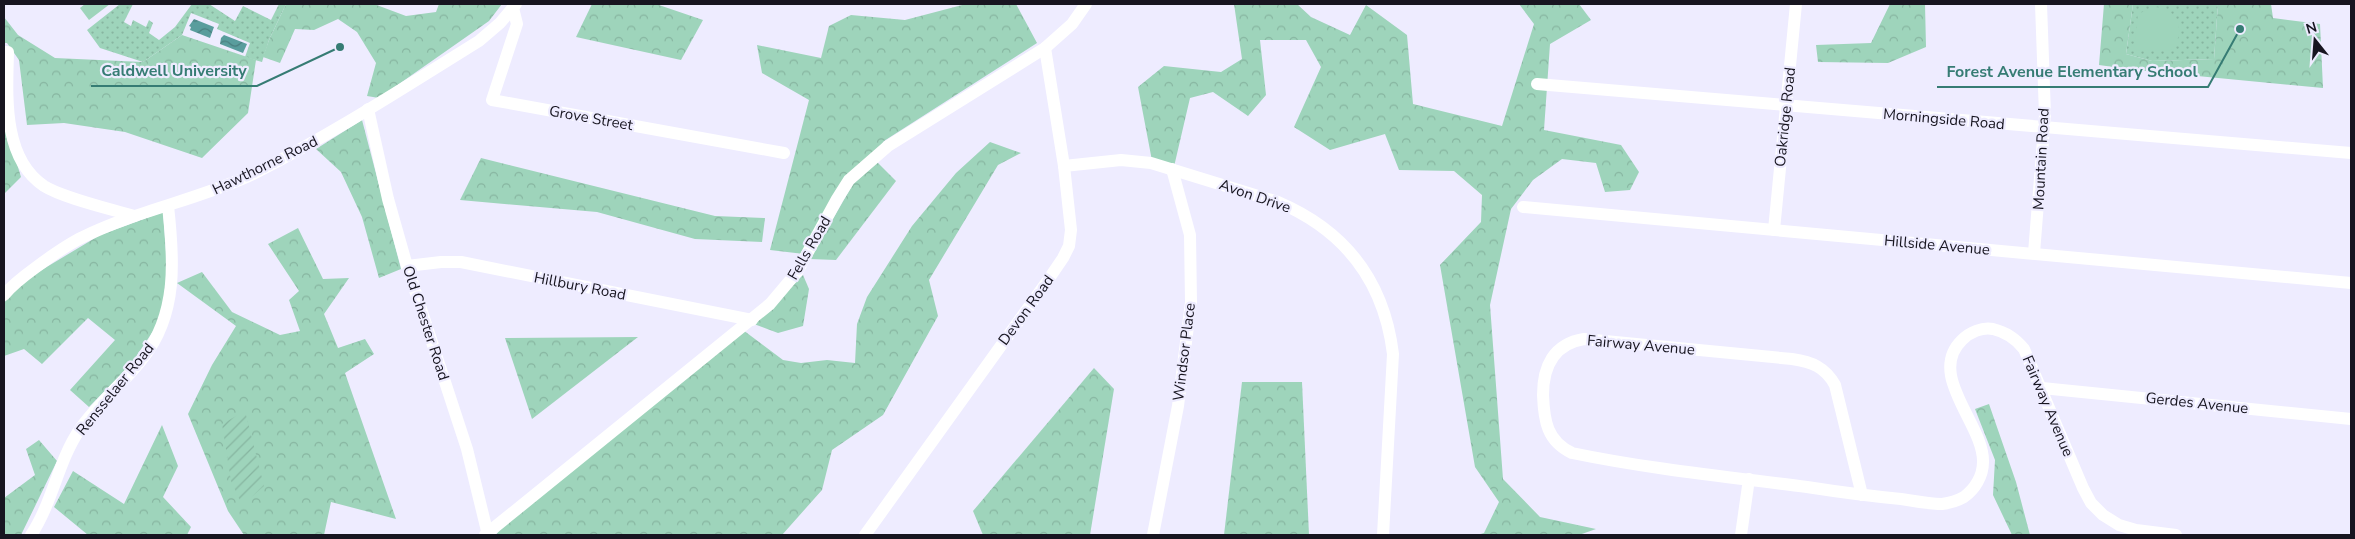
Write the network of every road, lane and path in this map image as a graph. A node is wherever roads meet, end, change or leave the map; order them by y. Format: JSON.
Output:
{"nodes":[{"id":1,"x":1086,"y":4,"type":"edge"},
{"id":2,"x":1796,"y":4,"type":"edge"},
{"id":3,"x":2041,"y":4,"type":"edge"},
{"id":4,"x":514,"y":6,"type":"edge"},
{"id":5,"x":1045,"y":48,"type":"junction"},
{"id":6,"x":6,"y":52,"type":"edge"},
{"id":7,"x":1537,"y":84,"type":"dead end"},
{"id":8,"x":1786,"y":106,"type":"junction"},
{"id":9,"x":368,"y":109,"type":"junction"},
{"id":10,"x":2044,"y":127,"type":"junction"},
{"id":11,"x":784,"y":153,"type":"dead end"},
{"id":12,"x":2351,"y":153,"type":"edge"},
{"id":13,"x":1064,"y":166,"type":"junction"},
{"id":14,"x":1172,"y":169,"type":"junction"},
{"id":15,"x":168,"y":206,"type":"junction"},
{"id":16,"x":1523,"y":208,"type":"dead end"},
{"id":17,"x":134,"y":216,"type":"junction"},
{"id":18,"x":1774,"y":230,"type":"junction"},
{"id":19,"x":2034,"y":253,"type":"junction"},
{"id":20,"x":407,"y":266,"type":"junction"},
{"id":21,"x":2351,"y":284,"type":"edge"},
{"id":22,"x":4,"y":295,"type":"edge"},
{"id":23,"x":752,"y":320,"type":"junction"},
{"id":24,"x":2042,"y":388,"type":"junction"},
{"id":25,"x":2351,"y":419,"type":"edge"},
{"id":26,"x":1749,"y":480,"type":"junction"},
{"id":27,"x":1862,"y":495,"type":"junction"},
{"id":28,"x":487,"y":534,"type":"edge"},
{"id":29,"x":31,"y":535,"type":"edge"},
{"id":30,"x":865,"y":535,"type":"edge"},
{"id":31,"x":1153,"y":535,"type":"edge"},
{"id":32,"x":1383,"y":535,"type":"edge"},
{"id":33,"x":1741,"y":535,"type":"edge"},
{"id":34,"x":2176,"y":535,"type":"edge"}],
"edges":[{"from":1,"to":5,"type":"street","name":"Fells Road"},
{"from":2,"to":8,"type":"street","name":"Oakridge Road"},
{"from":3,"to":10,"type":"street","name":"Mountain Road"},
{"from":4,"to":9,"type":"street","name":"Hawthorne Road"},
{"from":4,"to":11,"type":"street","name":"Grove Street"},
{"from":5,"to":13,"type":"street","name":"Devon Road"},
{"from":5,"to":23,"type":"street","name":"Fells Road"},
{"from":6,"to":17,"type":"street"},
{"from":7,"to":8,"type":"street","name":"Morningside Road"},
{"from":8,"to":10,"type":"street","name":"Morningside Road"},
{"from":8,"to":18,"type":"street","name":"Oakridge Road"},
{"from":9,"to":15,"type":"street","name":"Hawthorne Road"},
{"from":9,"to":20,"type":"street","name":"Old Chester Road"},
{"from":10,"to":12,"type":"street","name":"Morningside Road"},
{"from":10,"to":19,"type":"street","name":"Mountain Road"},
{"from":13,"to":14,"type":"street","name":"Avon Drive"},
{"from":13,"to":30,"type":"street","name":"Devon Road"},
{"from":14,"to":31,"type":"street","name":"Windsor Place"},
{"from":14,"to":32,"type":"street","name":"Avon Drive"},
{"from":15,"to":17,"type":"street","name":"Hawthorne Road"},
{"from":15,"to":29,"type":"street","name":"Rensselaer Road"},
{"from":16,"to":18,"type":"street","name":"Hillside Avenue"},
{"from":17,"to":22,"type":"street","name":"Hawthorne Road"},
{"from":18,"to":19,"type":"street","name":"Hillside Avenue"},
{"from":19,"to":21,"type":"street","name":"Hillside Avenue"},
{"from":20,"to":23,"type":"street","name":"Hillbury Road"},
{"from":20,"to":28,"type":"street","name":"Old Chester Road"},
{"from":23,"to":28,"type":"street","name":"Fells Road"},
{"from":24,"to":25,"type":"street","name":"Gerdes Avenue"},
{"from":24,"to":27,"type":"street","name":"Fairway Avenue"},
{"from":24,"to":34,"type":"street","name":"Fairway Avenue"},
{"from":26,"to":27,"type":"street","name":"Fairway Avenue"},
{"from":26,"to":27,"type":"street","name":"Fairway Avenue"},
{"from":26,"to":33,"type":"street"}]}
